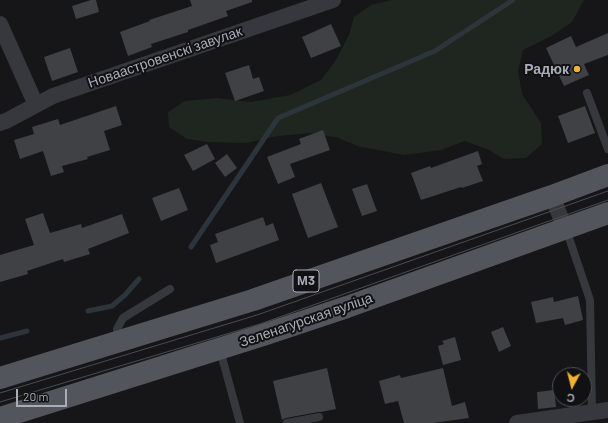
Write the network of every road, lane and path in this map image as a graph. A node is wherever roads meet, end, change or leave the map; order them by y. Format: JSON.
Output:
{"nodes":[{"id":1,"x":333,"y":0,"type":"edge"},
{"id":2,"x":0,"y":24,"type":"edge"},
{"id":3,"x":587,"y":93,"type":"dead end"},
{"id":4,"x":36,"y":104,"type":"junction"},
{"id":5,"x":0,"y":123,"type":"edge"},
{"id":6,"x":608,"y":149,"type":"edge"},
{"id":7,"x":608,"y":175,"type":"edge"},
{"id":8,"x":552,"y":196,"type":"junction"},
{"id":9,"x":608,"y":212,"type":"edge"},
{"id":10,"x":566,"y":228,"type":"junction"},
{"id":11,"x":170,"y":289,"type":"dead end"},
{"id":12,"x":118,"y":342,"type":"junction"},
{"id":13,"x":220,"y":349,"type":"junction"},
{"id":14,"x":0,"y":378,"type":"edge"},
{"id":15,"x":600,"y":411,"type":"edge"},
{"id":16,"x":319,"y":417,"type":"dead end"},
{"id":17,"x":0,"y":418,"type":"edge"},
{"id":18,"x":240,"y":423,"type":"edge"},
{"id":19,"x":287,"y":423,"type":"edge"},
{"id":20,"x":518,"y":423,"type":"edge"}],
"edges":[{"from":1,"to":4,"type":"street","name":"Новаастровенскі завулак"},
{"from":2,"to":4,"type":"street"},
{"from":3,"to":6,"type":"lane"},
{"from":4,"to":5,"type":"street","name":"Новаастровенскі завулак"},
{"from":7,"to":8,"type":"main road","number":"М3"},
{"from":8,"to":10,"type":"street"},
{"from":8,"to":12,"type":"main road","number":"М3"},
{"from":9,"to":10,"type":"main road","name":"Зеленагурская вуліца"},
{"from":10,"to":13,"type":"main road","name":"Зеленагурская вуліца"},
{"from":10,"to":15,"type":"lane"},
{"from":11,"to":12,"type":"lane"},
{"from":12,"to":14,"type":"main road","number":"М3"},
{"from":13,"to":17,"type":"main road","name":"Зеленагурская вуліца"},
{"from":13,"to":18,"type":"lane"},
{"from":15,"to":20,"type":"street"},
{"from":16,"to":19,"type":"lane"}]}
